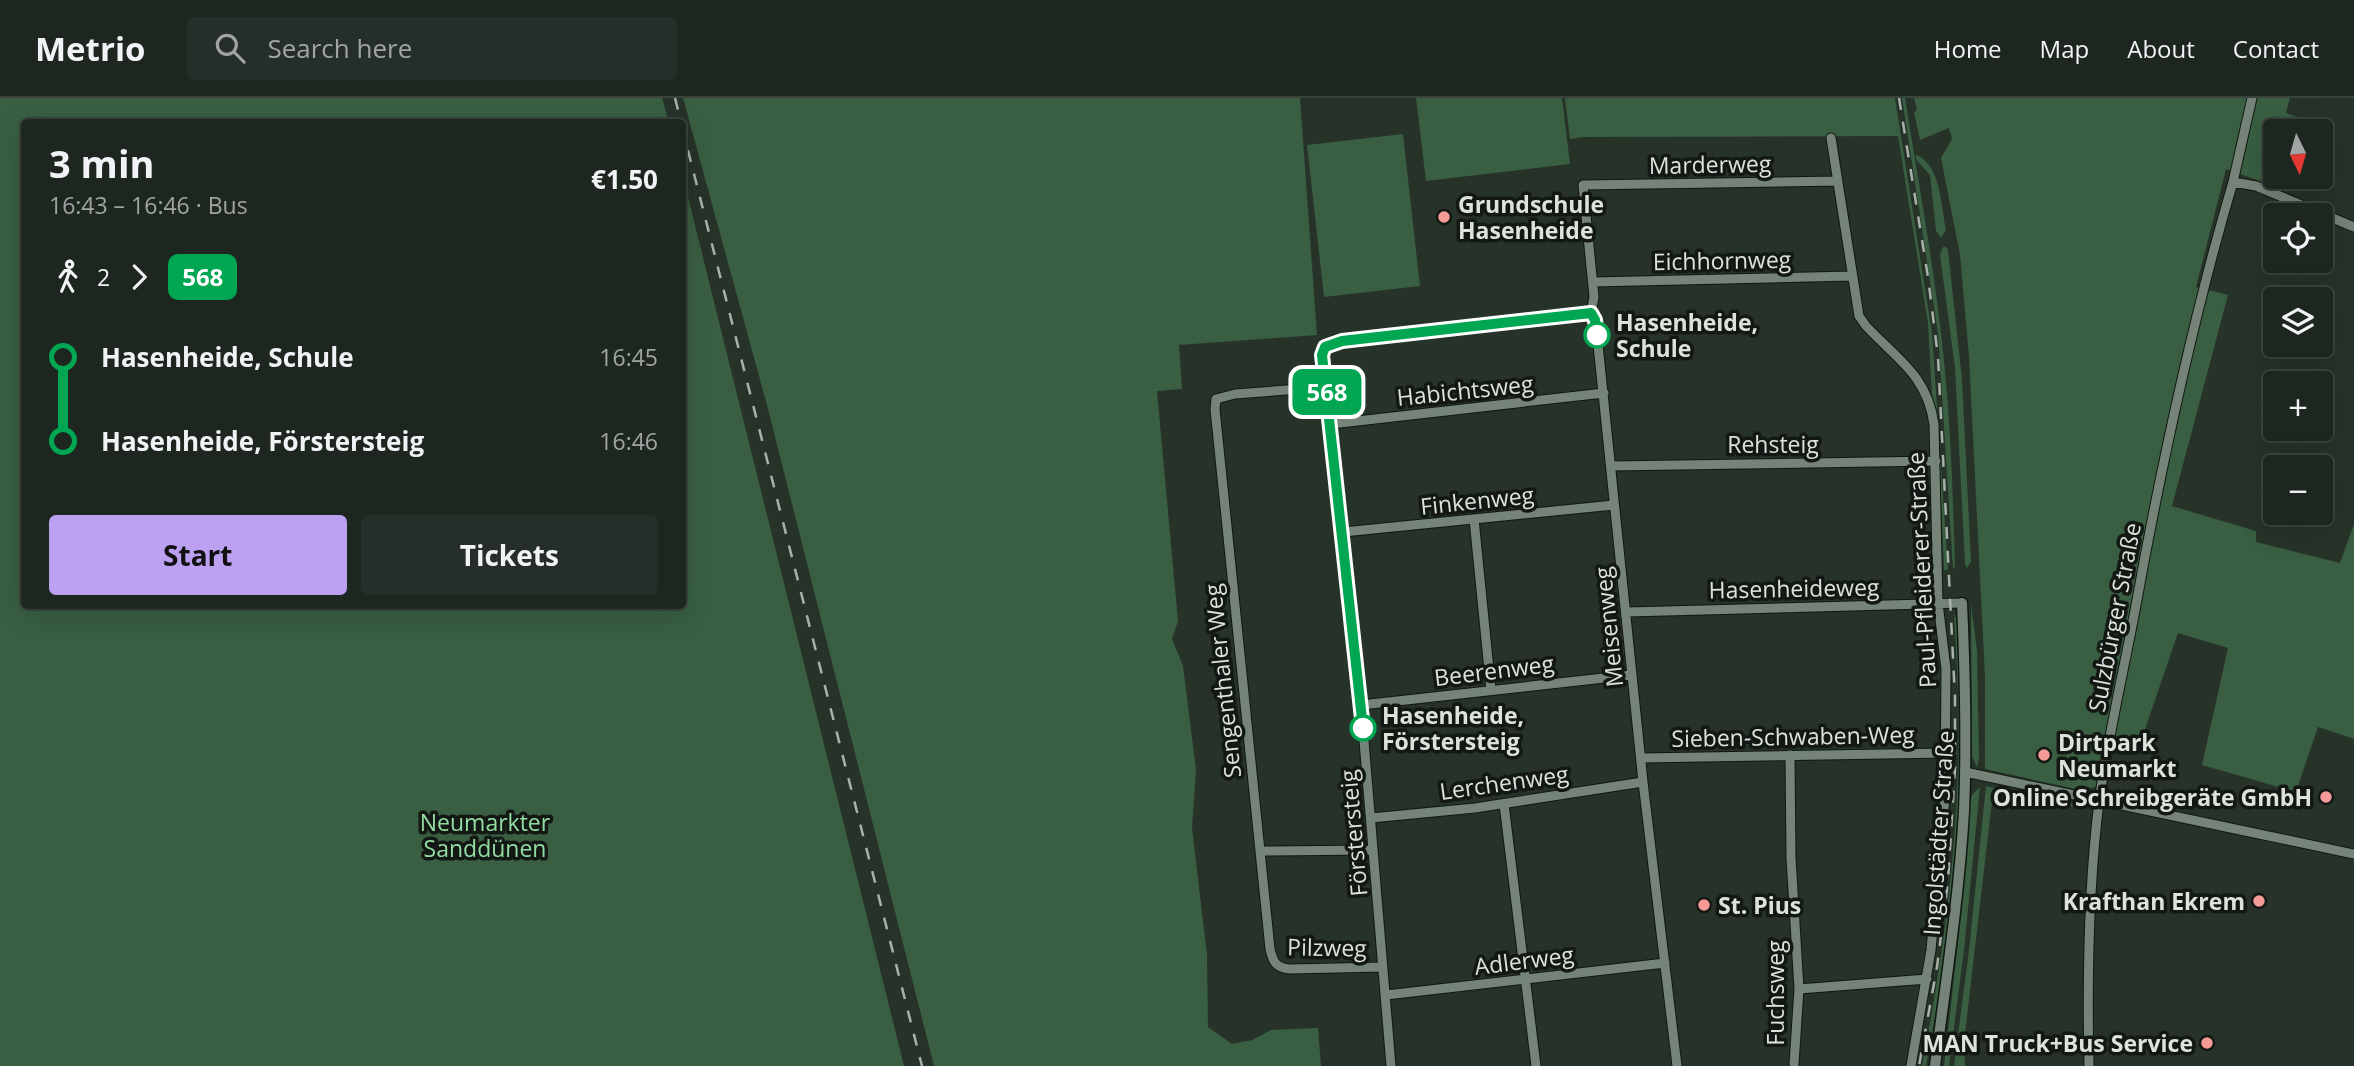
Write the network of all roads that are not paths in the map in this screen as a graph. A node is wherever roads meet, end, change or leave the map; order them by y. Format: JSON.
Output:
{"nodes":[{"id":1,"x":2252,"y":98,"type":"edge"},
{"id":2,"x":1832,"y":138,"type":"dead end"},
{"id":3,"x":1838,"y":181,"type":"junction"},
{"id":4,"x":2233,"y":182,"type":"junction"},
{"id":5,"x":1583,"y":185,"type":"joint"},
{"id":6,"x":2354,"y":227,"type":"edge"},
{"id":7,"x":1852,"y":276,"type":"junction"},
{"id":8,"x":1593,"y":282,"type":"junction"},
{"id":9,"x":1591,"y":313,"type":"junction"},
{"id":10,"x":1326,"y":387,"type":"junction"},
{"id":11,"x":1604,"y":393,"type":"junction"},
{"id":12,"x":1331,"y":424,"type":"junction"},
{"id":13,"x":1936,"y":461,"type":"junction"},
{"id":14,"x":1611,"y":466,"type":"junction"},
{"id":15,"x":1614,"y":505,"type":"junction"},
{"id":16,"x":1474,"y":519,"type":"junction"},
{"id":17,"x":1343,"y":532,"type":"junction"},
{"id":18,"x":1938,"y":603,"type":"junction"},
{"id":19,"x":1962,"y":603,"type":"joint"},
{"id":20,"x":1626,"y":612,"type":"junction"},
{"id":21,"x":1631,"y":675,"type":"junction"},
{"id":22,"x":1491,"y":690,"type":"junction"},
{"id":23,"x":1361,"y":705,"type":"junction"},
{"id":24,"x":1946,"y":752,"type":"junction"},
{"id":25,"x":1790,"y":755,"type":"junction"},
{"id":26,"x":1641,"y":758,"type":"junction"},
{"id":27,"x":1965,"y":772,"type":"junction"},
{"id":28,"x":1643,"y":782,"type":"junction"},
{"id":29,"x":2099,"y":801,"type":"junction"},
{"id":30,"x":1504,"y":804,"type":"junction"},
{"id":31,"x":1371,"y":818,"type":"junction"},
{"id":32,"x":1373,"y":850,"type":"junction"},
{"id":33,"x":1260,"y":851,"type":"junction"},
{"id":34,"x":2354,"y":854,"type":"edge"},
{"id":35,"x":1273,"y":962,"type":"joint"},
{"id":36,"x":1665,"y":963,"type":"junction"},
{"id":37,"x":1383,"y":967,"type":"junction"},
{"id":38,"x":1526,"y":979,"type":"junction"},
{"id":39,"x":1927,"y":979,"type":"junction"},
{"id":40,"x":1799,"y":989,"type":"junction"},
{"id":41,"x":1387,"y":995,"type":"junction"},
{"id":42,"x":1794,"y":1064,"type":"dead end"},
{"id":43,"x":1391,"y":1066,"type":"edge"},
{"id":44,"x":1536,"y":1066,"type":"edge"},
{"id":45,"x":1677,"y":1066,"type":"edge"},
{"id":46,"x":1911,"y":1066,"type":"edge"},
{"id":47,"x":1934,"y":1066,"type":"edge"},
{"id":48,"x":2089,"y":1066,"type":"edge"}],
"edges":[{"from":1,"to":4,"type":"street","name":"Sulzbürger Straße"},
{"from":2,"to":3,"type":"street","name":"Paul-Pfleiderer-Straße"},
{"from":3,"to":5,"type":"street","name":"Marderweg"},
{"from":3,"to":7,"type":"street","name":"Paul-Pfleiderer-Straße"},
{"from":4,"to":6,"type":"street"},
{"from":4,"to":29,"type":"street","name":"Sulzbürger Straße"},
{"from":5,"to":8,"type":"street","name":"Meisenweg"},
{"from":7,"to":8,"type":"street","name":"Eichhornweg"},
{"from":7,"to":13,"type":"street","name":"Paul-Pfleiderer-Straße"},
{"from":8,"to":9,"type":"street","name":"Meisenweg"},
{"from":9,"to":10,"type":"street","name":"Förstersteig"},
{"from":9,"to":11,"type":"street","name":"Meisenweg"},
{"from":10,"to":12,"type":"street","name":"Förstersteig"},
{"from":10,"to":33,"type":"street","name":"Sengenthaler Weg"},
{"from":11,"to":12,"type":"street","name":"Habichtsweg"},
{"from":11,"to":14,"type":"street","name":"Meisenweg"},
{"from":12,"to":17,"type":"street","name":"Förstersteig"},
{"from":13,"to":14,"type":"street","name":"Rehsteig"},
{"from":13,"to":18,"type":"street","name":"Paul-Pfleiderer-Straße"},
{"from":14,"to":15,"type":"street","name":"Meisenweg"},
{"from":15,"to":16,"type":"street","name":"Finkenweg"},
{"from":15,"to":20,"type":"street","name":"Meisenweg"},
{"from":16,"to":17,"type":"street","name":"Finkenweg"},
{"from":16,"to":22,"type":"street"},
{"from":17,"to":23,"type":"street","name":"Förstersteig"},
{"from":18,"to":19,"type":"street","name":"Hasenheideweg"},
{"from":18,"to":20,"type":"street","name":"Hasenheideweg"},
{"from":18,"to":24,"type":"street","name":"Paul-Pfleiderer-Straße"},
{"from":19,"to":27,"type":"street","name":"Ingolstädter Straße"},
{"from":20,"to":21,"type":"street","name":"Meisenweg"},
{"from":21,"to":22,"type":"street","name":"Beerenweg"},
{"from":21,"to":26,"type":"street","name":"Meisenweg"},
{"from":22,"to":23,"type":"street","name":"Beerenweg"},
{"from":23,"to":31,"type":"street","name":"Förstersteig"},
{"from":24,"to":25,"type":"street","name":"Sieben-Schwaben-Weg"},
{"from":24,"to":39,"type":"street","name":"Paul-Pfleiderer-Straße"},
{"from":25,"to":26,"type":"street","name":"Sieben-Schwaben-Weg"},
{"from":25,"to":40,"type":"street","name":"Fuchsweg"},
{"from":26,"to":28,"type":"street","name":"Meisenweg"},
{"from":27,"to":29,"type":"street"},
{"from":27,"to":47,"type":"street","name":"Ingolstädter Straße"},
{"from":28,"to":30,"type":"street","name":"Lerchenweg"},
{"from":28,"to":36,"type":"street","name":"Meisenweg"},
{"from":29,"to":34,"type":"street"},
{"from":29,"to":48,"type":"street","name":"Sulzbürger Straße"},
{"from":30,"to":31,"type":"street","name":"Lerchenweg"},
{"from":30,"to":38,"type":"street"},
{"from":31,"to":32,"type":"street","name":"Förstersteig"},
{"from":32,"to":33,"type":"street"},
{"from":32,"to":37,"type":"street","name":"Förstersteig"},
{"from":33,"to":35,"type":"street","name":"Sengenthaler Weg"},
{"from":35,"to":37,"type":"street","name":"Pilzweg"},
{"from":36,"to":38,"type":"street","name":"Adlerweg"},
{"from":36,"to":45,"type":"street","name":"Meisenweg"},
{"from":37,"to":41,"type":"street","name":"Förstersteig"},
{"from":38,"to":41,"type":"street","name":"Adlerweg"},
{"from":38,"to":44,"type":"street"},
{"from":39,"to":40,"type":"street"},
{"from":39,"to":46,"type":"street","name":"Paul-Pfleiderer-Straße"},
{"from":40,"to":42,"type":"street","name":"Fuchsweg"},
{"from":41,"to":43,"type":"street","name":"Förstersteig"}]}
